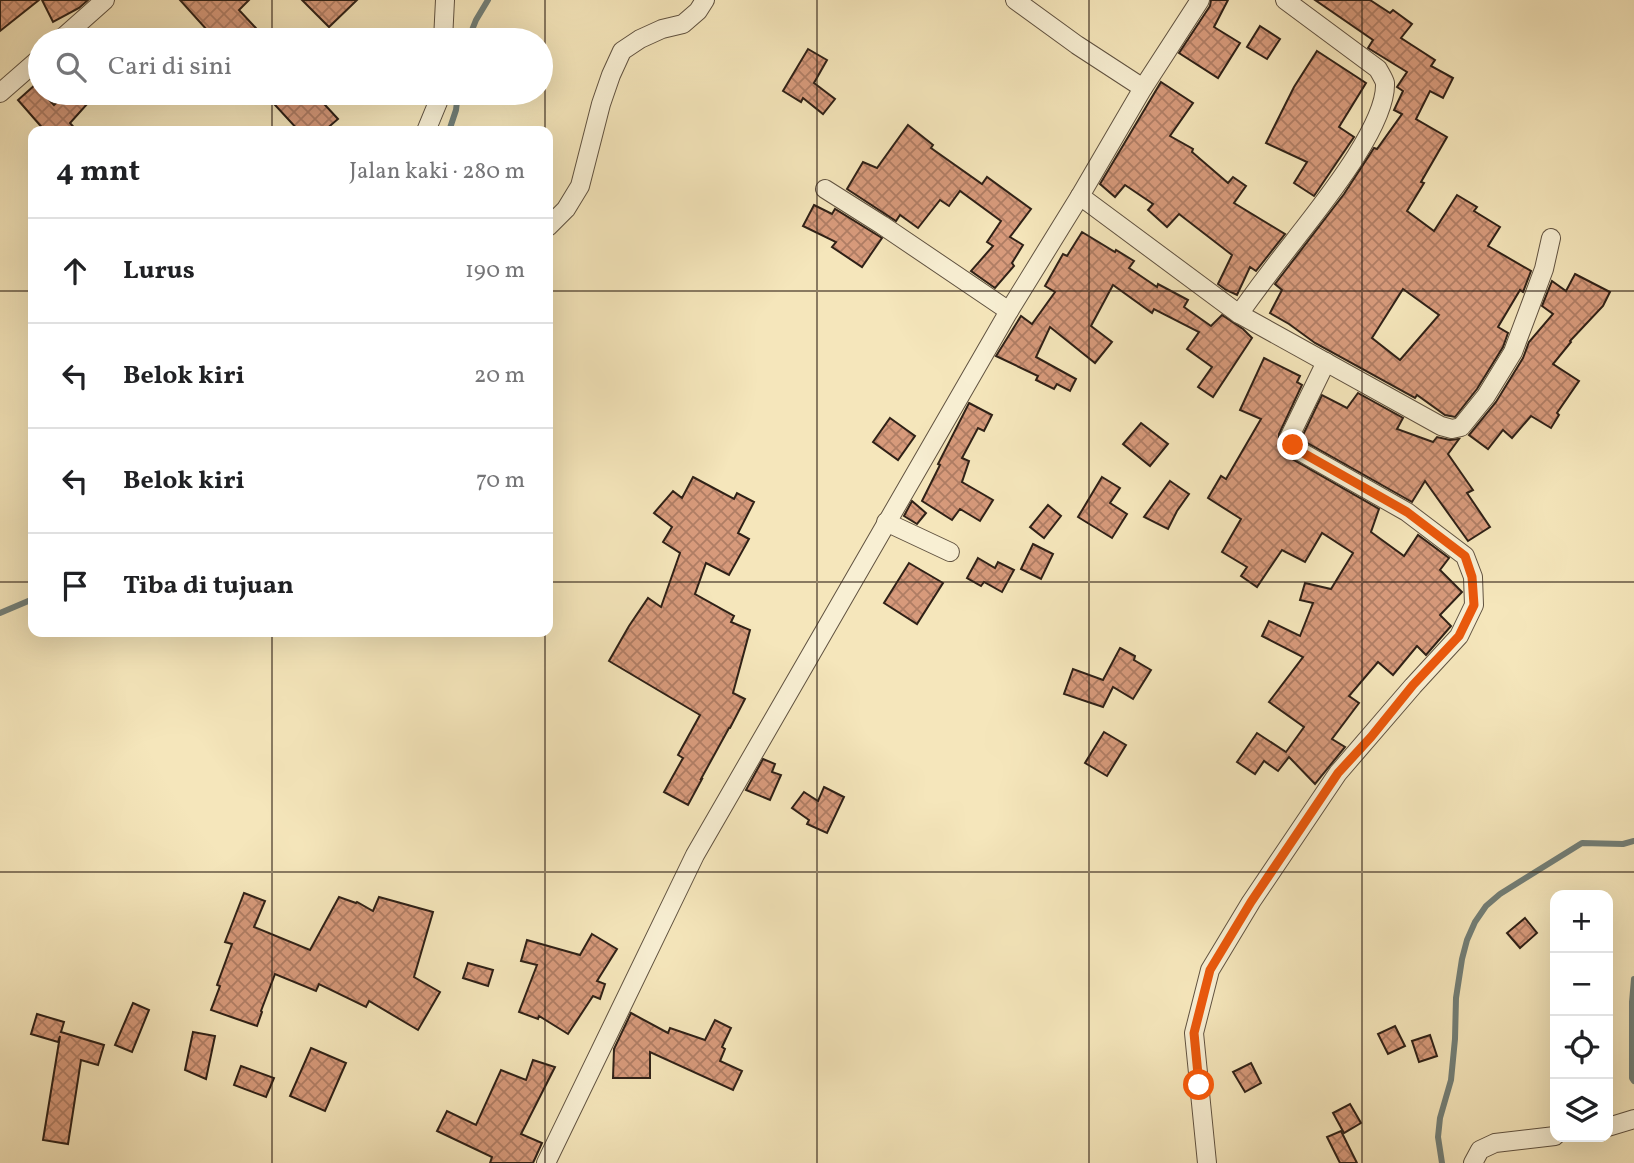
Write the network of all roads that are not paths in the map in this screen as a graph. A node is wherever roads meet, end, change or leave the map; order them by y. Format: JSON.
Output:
{"nodes":[{"id":1,"x":105,"y":0,"type":"edge"},
{"id":2,"x":445,"y":0,"type":"edge"},
{"id":3,"x":705,"y":0,"type":"edge"},
{"id":4,"x":1015,"y":0,"type":"edge"},
{"id":5,"x":1200,"y":0,"type":"edge"},
{"id":6,"x":1285,"y":0,"type":"edge"},
{"id":7,"x":74,"y":28,"type":"edge"},
{"id":8,"x":444,"y":28,"type":"edge"},
{"id":9,"x":28,"y":68,"type":"edge"},
{"id":10,"x":1143,"y":88,"type":"junction"},
{"id":11,"x":0,"y":93,"type":"edge"},
{"id":12,"x":437,"y":105,"type":"edge"},
{"id":13,"x":428,"y":126,"type":"edge"},
{"id":14,"x":825,"y":189,"type":"dead end"},
{"id":15,"x":1080,"y":196,"type":"junction"},
{"id":16,"x":553,"y":222,"type":"edge"},
{"id":17,"x":1551,"y":238,"type":"dead end"},
{"id":18,"x":1009,"y":311,"type":"junction"},
{"id":19,"x":1238,"y":314,"type":"junction"},
{"id":20,"x":1326,"y":362,"type":"junction"},
{"id":21,"x":886,"y":522,"type":"junction"},
{"id":22,"x":950,"y":552,"type":"dead end"},
{"id":23,"x":1634,"y":1119,"type":"edge"},
{"id":24,"x":1613,"y":1125,"type":"edge"},
{"id":25,"x":1550,"y":1137,"type":"edge"},
{"id":26,"x":546,"y":1163,"type":"edge"},
{"id":27,"x":1207,"y":1163,"type":"edge"},
{"id":28,"x":1473,"y":1163,"type":"edge"}],
"edges":[{"from":1,"to":7,"type":"street"},
{"from":2,"to":8,"type":"street"},
{"from":3,"to":16,"type":"street"},
{"from":4,"to":10,"type":"street"},
{"from":5,"to":10,"type":"street"},
{"from":6,"to":19,"type":"street"},
{"from":9,"to":11,"type":"street"},
{"from":10,"to":15,"type":"street"},
{"from":12,"to":13,"type":"street"},
{"from":14,"to":18,"type":"street"},
{"from":15,"to":18,"type":"street"},
{"from":15,"to":19,"type":"street"},
{"from":17,"to":20,"type":"street"},
{"from":18,"to":21,"type":"street"},
{"from":19,"to":20,"type":"street"},
{"from":20,"to":27,"type":"street"},
{"from":21,"to":22,"type":"street"},
{"from":21,"to":26,"type":"street"},
{"from":23,"to":24,"type":"street"},
{"from":25,"to":28,"type":"street"}]}
